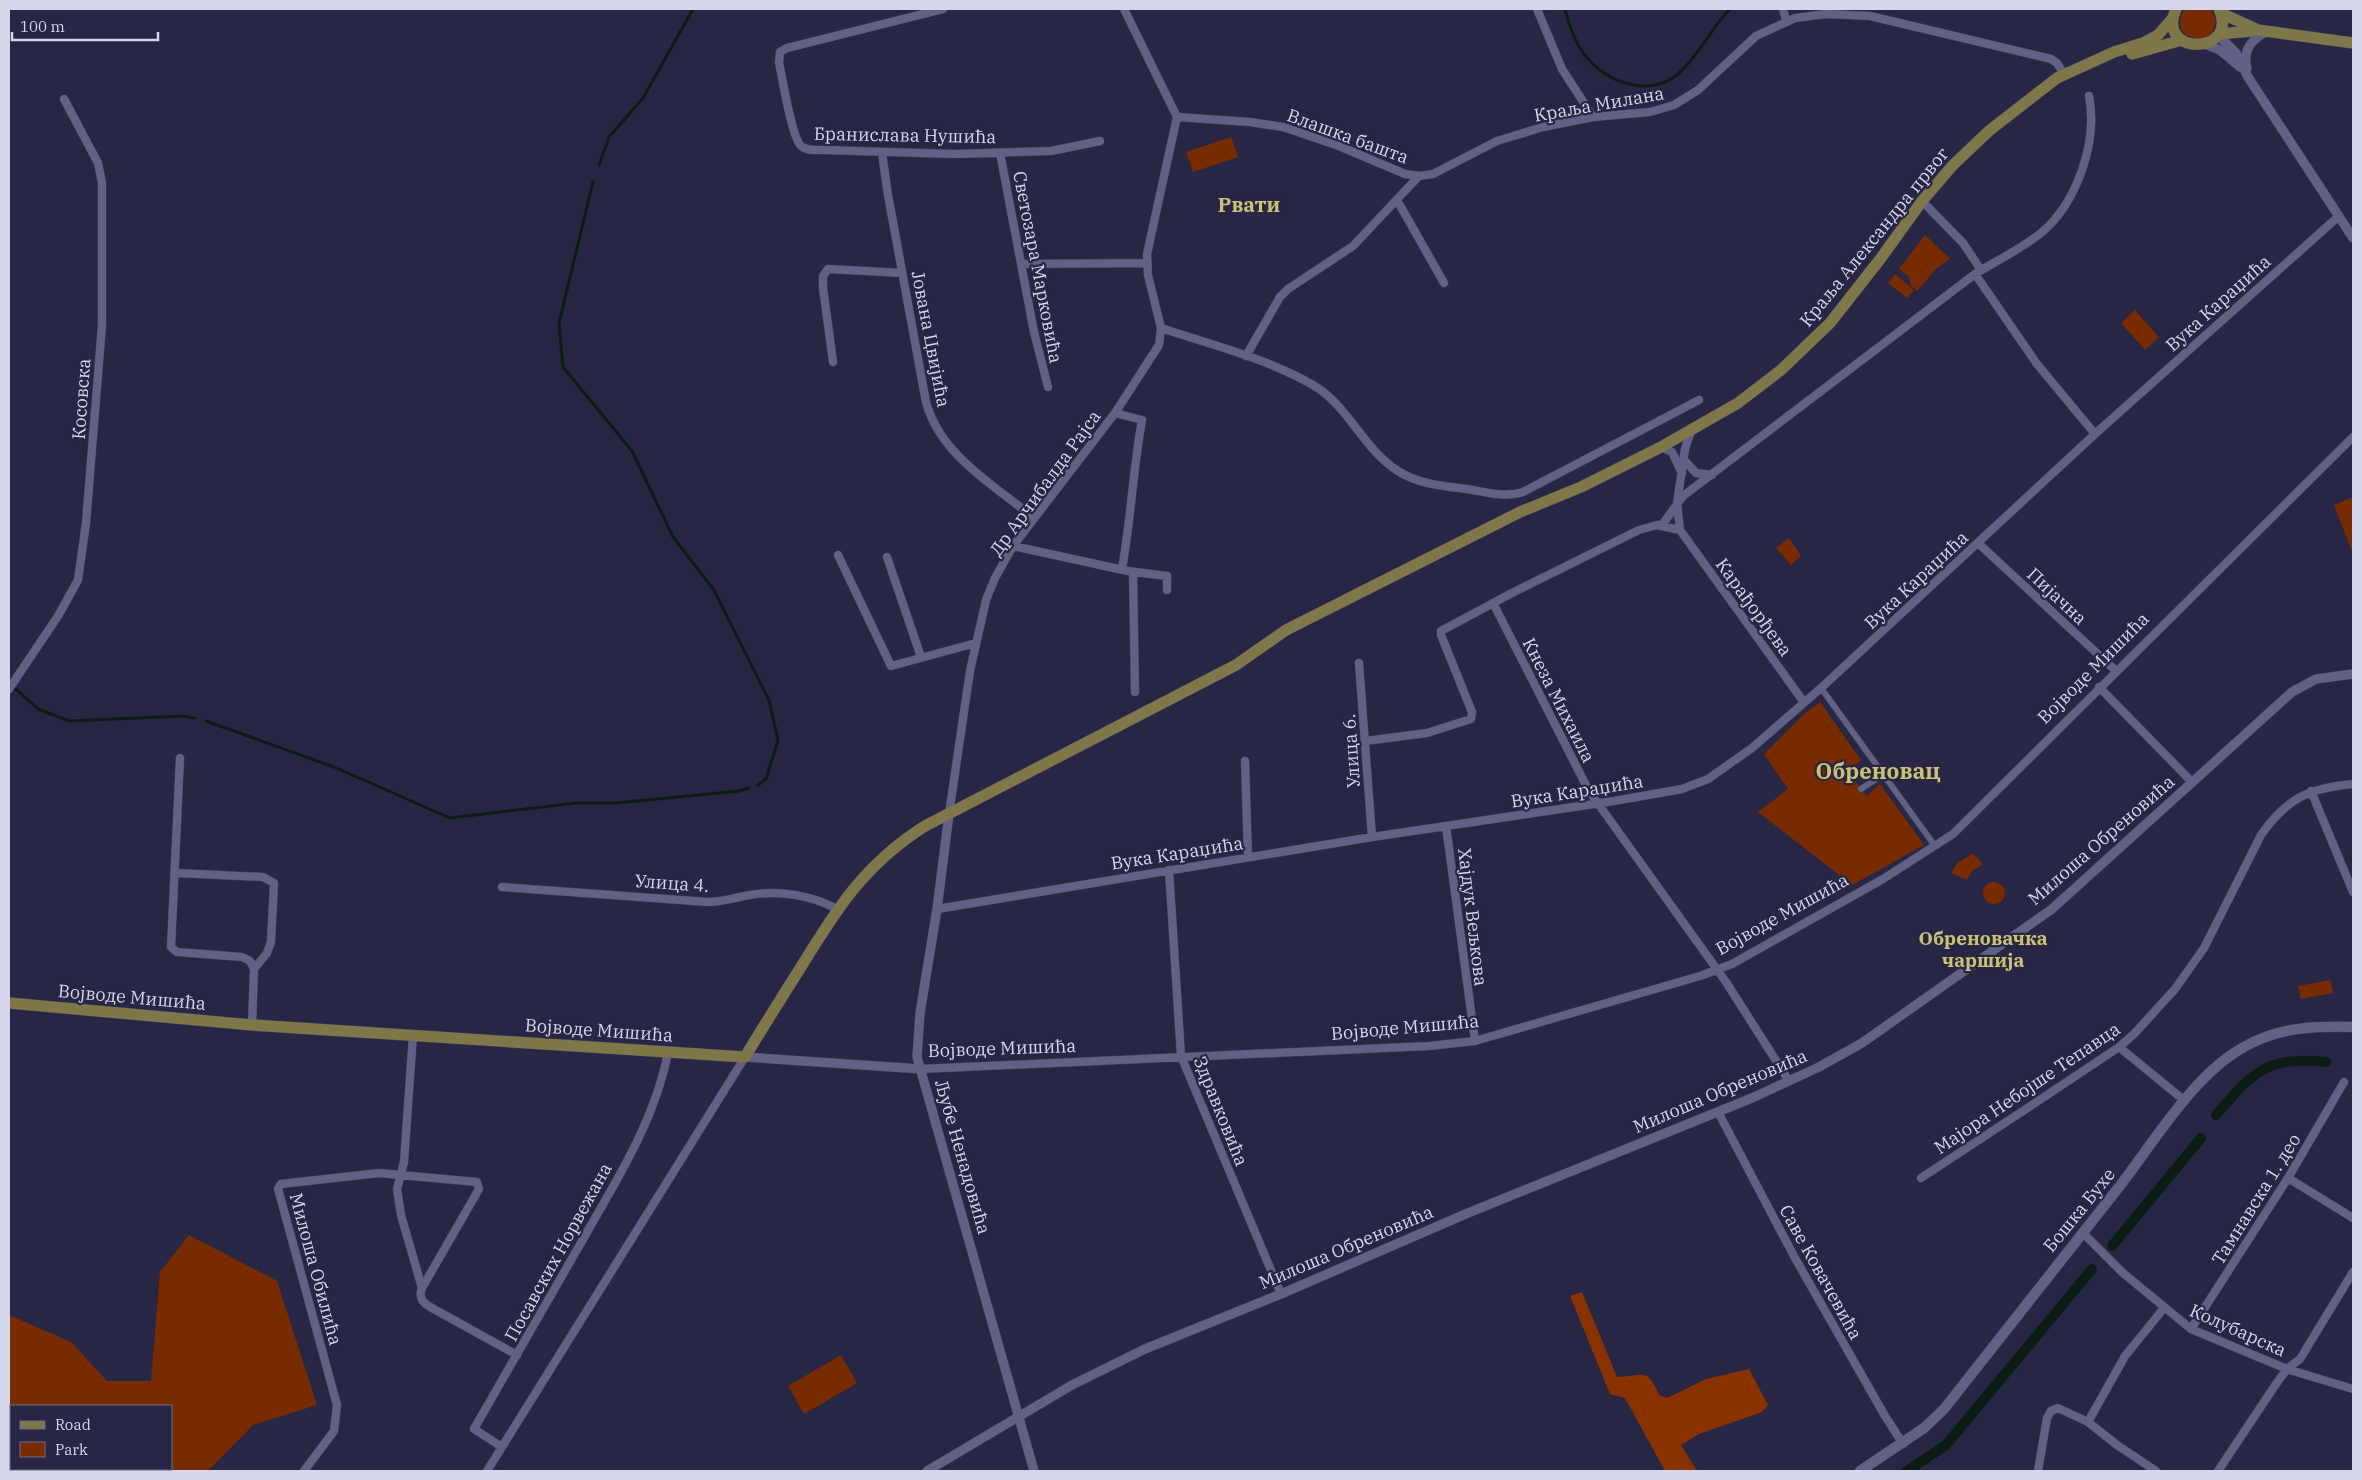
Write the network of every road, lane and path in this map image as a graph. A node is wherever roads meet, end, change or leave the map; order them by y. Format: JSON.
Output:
{"nodes":[{"id":1,"x":943,"y":9,"type":"edge"},
{"id":2,"x":1124,"y":9,"type":"edge"},
{"id":3,"x":1537,"y":9,"type":"edge"},
{"id":4,"x":1784,"y":9,"type":"edge"},
{"id":5,"x":2220,"y":11,"type":"edge"},
{"id":6,"x":2174,"y":14,"type":"edge"},
{"id":7,"x":1786,"y":20,"type":"junction"},
{"id":8,"x":2263,"y":31,"type":"junction"},
{"id":9,"x":2218,"y":34,"type":"junction"},
{"id":10,"x":2182,"y":40,"type":"junction"},
{"id":11,"x":2353,"y":43,"type":"edge"},
{"id":12,"x":2205,"y":44,"type":"junction"},
{"id":13,"x":2089,"y":62,"type":"junction"},
{"id":14,"x":2064,"y":74,"type":"junction"},
{"id":15,"x":2248,"y":77,"type":"junction"},
{"id":16,"x":2089,"y":96,"type":"dead end"},
{"id":17,"x":64,"y":99,"type":"dead end"},
{"id":18,"x":1178,"y":117,"type":"junction"},
{"id":19,"x":1593,"y":118,"type":"junction"},
{"id":20,"x":1100,"y":141,"type":"dead end"},
{"id":21,"x":882,"y":153,"type":"junction"},
{"id":22,"x":1000,"y":153,"type":"junction"},
{"id":23,"x":1419,"y":176,"type":"junction"},
{"id":24,"x":1397,"y":200,"type":"junction"},
{"id":25,"x":1922,"y":201,"type":"junction"},
{"id":26,"x":2339,"y":216,"type":"junction"},
{"id":27,"x":2353,"y":238,"type":"edge"},
{"id":28,"x":1147,"y":263,"type":"junction"},
{"id":29,"x":1021,"y":264,"type":"junction"},
{"id":30,"x":1978,"y":272,"type":"junction"},
{"id":31,"x":902,"y":273,"type":"junction"},
{"id":32,"x":1444,"y":283,"type":"dead end"},
{"id":33,"x":1160,"y":328,"type":"junction"},
{"id":34,"x":1246,"y":356,"type":"junction"},
{"id":35,"x":833,"y":362,"type":"dead end"},
{"id":36,"x":1048,"y":387,"type":"dead end"},
{"id":37,"x":1699,"y":400,"type":"dead end"},
{"id":38,"x":1115,"y":413,"type":"junction"},
{"id":39,"x":1691,"y":431,"type":"junction"},
{"id":40,"x":2095,"y":434,"type":"junction"},
{"id":41,"x":2353,"y":437,"type":"edge"},
{"id":42,"x":1661,"y":447,"type":"junction"},
{"id":43,"x":1685,"y":461,"type":"junction"},
{"id":44,"x":1682,"y":473,"type":"junction"},
{"id":45,"x":1712,"y":474,"type":"junction"},
{"id":46,"x":1677,"y":503,"type":"junction"},
{"id":47,"x":1034,"y":518,"type":"junction"},
{"id":48,"x":1662,"y":525,"type":"junction"},
{"id":49,"x":1680,"y":530,"type":"junction"},
{"id":50,"x":1978,"y":543,"type":"junction"},
{"id":51,"x":1013,"y":546,"type":"junction"},
{"id":52,"x":838,"y":554,"type":"dead end"},
{"id":53,"x":887,"y":557,"type":"dead end"},
{"id":54,"x":1122,"y":569,"type":"junction"},
{"id":55,"x":1133,"y":572,"type":"junction"},
{"id":56,"x":1167,"y":590,"type":"dead end"},
{"id":57,"x":1493,"y":603,"type":"junction"},
{"id":58,"x":976,"y":643,"type":"junction"},
{"id":59,"x":922,"y":657,"type":"junction"},
{"id":60,"x":1359,"y":663,"type":"dead end"},
{"id":61,"x":2116,"y":670,"type":"junction"},
{"id":62,"x":2353,"y":674,"type":"edge"},
{"id":63,"x":2099,"y":687,"type":"junction"},
{"id":64,"x":1821,"y":688,"type":"junction"},
{"id":65,"x":9,"y":690,"type":"edge"},
{"id":66,"x":1135,"y":692,"type":"dead end"},
{"id":67,"x":1803,"y":701,"type":"junction"},
{"id":68,"x":1365,"y":740,"type":"junction"},
{"id":69,"x":180,"y":758,"type":"dead end"},
{"id":70,"x":1245,"y":760,"type":"dead end"},
{"id":71,"x":1884,"y":774,"type":"junction"},
{"id":72,"x":2192,"y":782,"type":"junction"},
{"id":73,"x":2353,"y":784,"type":"edge"},
{"id":74,"x":1861,"y":789,"type":"dead end"},
{"id":75,"x":2311,"y":791,"type":"junction"},
{"id":76,"x":1598,"y":804,"type":"junction"},
{"id":77,"x":949,"y":814,"type":"junction"},
{"id":78,"x":1446,"y":826,"type":"junction"},
{"id":79,"x":1372,"y":837,"type":"junction"},
{"id":80,"x":1935,"y":846,"type":"junction"},
{"id":81,"x":1248,"y":857,"type":"junction"},
{"id":82,"x":1168,"y":870,"type":"junction"},
{"id":83,"x":176,"y":873,"type":"junction"},
{"id":84,"x":502,"y":887,"type":"dead end"},
{"id":85,"x":2353,"y":892,"type":"edge"},
{"id":86,"x":837,"y":909,"type":"junction"},
{"id":87,"x":938,"y":909,"type":"junction"},
{"id":88,"x":254,"y":969,"type":"junction"},
{"id":89,"x":1717,"y":970,"type":"junction"},
{"id":90,"x":9,"y":1004,"type":"edge"},
{"id":91,"x":252,"y":1025,"type":"junction"},
{"id":92,"x":2353,"y":1027,"type":"edge"},
{"id":93,"x":413,"y":1035,"type":"junction"},
{"id":94,"x":1475,"y":1041,"type":"junction"},
{"id":95,"x":2119,"y":1046,"type":"junction"},
{"id":96,"x":668,"y":1052,"type":"junction"},
{"id":97,"x":1181,"y":1056,"type":"junction"},
{"id":98,"x":745,"y":1057,"type":"junction"},
{"id":99,"x":921,"y":1069,"type":"junction"},
{"id":100,"x":1789,"y":1081,"type":"junction"},
{"id":101,"x":2344,"y":1082,"type":"dead end"},
{"id":102,"x":2185,"y":1101,"type":"junction"},
{"id":103,"x":1718,"y":1112,"type":"junction"},
{"id":104,"x":400,"y":1176,"type":"junction"},
{"id":105,"x":1921,"y":1178,"type":"dead end"},
{"id":106,"x":2288,"y":1178,"type":"junction"},
{"id":107,"x":2353,"y":1218,"type":"edge"},
{"id":108,"x":2082,"y":1232,"type":"junction"},
{"id":109,"x":2353,"y":1272,"type":"edge"},
{"id":110,"x":422,"y":1288,"type":"junction"},
{"id":111,"x":1280,"y":1294,"type":"junction"},
{"id":112,"x":2164,"y":1308,"type":"junction"},
{"id":113,"x":2191,"y":1329,"type":"junction"},
{"id":114,"x":517,"y":1355,"type":"junction"},
{"id":115,"x":2287,"y":1369,"type":"junction"},
{"id":116,"x":2353,"y":1389,"type":"edge"},
{"id":117,"x":1020,"y":1415,"type":"junction"},
{"id":118,"x":2088,"y":1422,"type":"junction"},
{"id":119,"x":1903,"y":1444,"type":"junction"},
{"id":120,"x":502,"y":1447,"type":"junction"},
{"id":121,"x":304,"y":1471,"type":"edge"},
{"id":122,"x":487,"y":1471,"type":"edge"},
{"id":123,"x":927,"y":1471,"type":"edge"},
{"id":124,"x":1034,"y":1471,"type":"edge"},
{"id":125,"x":1860,"y":1471,"type":"edge"},
{"id":126,"x":2038,"y":1471,"type":"edge"},
{"id":127,"x":2156,"y":1471,"type":"edge"},
{"id":128,"x":2218,"y":1471,"type":"edge"}],
"edges":[{"from":1,"to":21,"type":"street","name":"Бранислава Нушића"},
{"from":2,"to":18,"type":"street"},
{"from":3,"to":19,"type":"street"},
{"from":4,"to":7,"type":"street"},
{"from":5,"to":8,"type":"main road"},
{"from":5,"to":9,"type":"main road"},
{"from":6,"to":10,"type":"main road","name":"Краља Александра првог"},
{"from":6,"to":13,"type":"main road","name":"Краља Александра првог"},
{"from":7,"to":14,"type":"street","name":"Краља Милана"},
{"from":7,"to":19,"type":"street","name":"Краља Милана"},
{"from":8,"to":9,"type":"main road"},
{"from":8,"to":11,"type":"main road"},
{"from":8,"to":15,"type":"street"},
{"from":9,"to":12,"type":"main road"},
{"from":9,"to":15,"type":"street"},
{"from":10,"to":12,"type":"main road","name":"Краља Александра првог"},
{"from":10,"to":13,"type":"main road","name":"Краља Александра првог"},
{"from":12,"to":15,"type":"street"},
{"from":13,"to":14,"type":"main road","name":"Краља Александра првог"},
{"from":14,"to":25,"type":"main road","name":"Краља Александра првог"},
{"from":15,"to":26,"type":"street"},
{"from":16,"to":30,"type":"street"},
{"from":17,"to":65,"type":"street","name":"Косовска"},
{"from":18,"to":23,"type":"street","name":"Влашка башта"},
{"from":18,"to":28,"type":"street"},
{"from":19,"to":23,"type":"street","name":"Краља Милана"},
{"from":20,"to":22,"type":"street","name":"Бранислава Нушића"},
{"from":21,"to":22,"type":"street","name":"Бранислава Нушића"},
{"from":21,"to":31,"type":"street","name":"Јована Цвијића"},
{"from":22,"to":29,"type":"street","name":"Светозара Марковића"},
{"from":23,"to":24,"type":"street"},
{"from":24,"to":32,"type":"street"},
{"from":24,"to":34,"type":"street"},
{"from":25,"to":30,"type":"street"},
{"from":25,"to":39,"type":"main road","name":"Краља Александра првог"},
{"from":26,"to":27,"type":"street"},
{"from":26,"to":40,"type":"street","name":"Вука Караџића"},
{"from":28,"to":29,"type":"street"},
{"from":28,"to":33,"type":"street"},
{"from":29,"to":36,"type":"street","name":"Светозара Марковића"},
{"from":30,"to":40,"type":"street"},
{"from":30,"to":45,"type":"street"},
{"from":31,"to":35,"type":"street"},
{"from":31,"to":47,"type":"street","name":"Јована Цвијића"},
{"from":33,"to":34,"type":"street"},
{"from":33,"to":38,"type":"street","name":"Др Арчибалда Рајса"},
{"from":34,"to":37,"type":"street"},
{"from":38,"to":47,"type":"street","name":"Др Арчибалда Рајса"},
{"from":38,"to":54,"type":"street"},
{"from":39,"to":42,"type":"main road","name":"Краља Александра првог"},
{"from":39,"to":43,"type":"street","name":"Карађорђева"},
{"from":40,"to":50,"type":"street","name":"Вука Караџића"},
{"from":41,"to":61,"type":"street","name":"Војводе Мишића"},
{"from":42,"to":44,"type":"street"},
{"from":42,"to":77,"type":"main road","name":"Краља Александра првог"},
{"from":43,"to":44,"type":"street","name":"Карађорђева"},
{"from":43,"to":45,"type":"street"},
{"from":44,"to":46,"type":"street","name":"Карађорђева"},
{"from":45,"to":46,"type":"street"},
{"from":46,"to":48,"type":"street","name":"Карађорђева"},
{"from":46,"to":49,"type":"street","name":"Карађорђева"},
{"from":47,"to":51,"type":"street","name":"Др Арчибалда Рајса"},
{"from":48,"to":49,"type":"street"},
{"from":48,"to":57,"type":"street"},
{"from":49,"to":67,"type":"street","name":"Карађорђева"},
{"from":50,"to":61,"type":"street","name":"Пијачна"},
{"from":50,"to":64,"type":"street","name":"Вука Караџића"},
{"from":51,"to":54,"type":"street"},
{"from":51,"to":58,"type":"street","name":"Др Арчибалда Рајса"},
{"from":52,"to":59,"type":"street"},
{"from":53,"to":59,"type":"street"},
{"from":54,"to":55,"type":"street"},
{"from":55,"to":56,"type":"street"},
{"from":55,"to":66,"type":"street"},
{"from":57,"to":68,"type":"street"},
{"from":57,"to":76,"type":"street","name":"Кнеза Михаила"},
{"from":58,"to":59,"type":"street"},
{"from":58,"to":77,"type":"street","name":"Др Арчибалда Рајса"},
{"from":60,"to":68,"type":"street","name":"Улица 6."},
{"from":61,"to":63,"type":"street","name":"Војводе Мишића"},
{"from":62,"to":72,"type":"street","name":"Милоша Обреновића"},
{"from":63,"to":72,"type":"street"},
{"from":63,"to":80,"type":"street","name":"Војводе Мишића"},
{"from":64,"to":67,"type":"street","name":"Вука Караџића"},
{"from":64,"to":71,"type":"street"},
{"from":67,"to":76,"type":"street","name":"Вука Караџића"},
{"from":68,"to":79,"type":"street","name":"Улица 6."},
{"from":69,"to":83,"type":"street"},
{"from":70,"to":81,"type":"street"},
{"from":71,"to":74,"type":"street"},
{"from":71,"to":80,"type":"street"},
{"from":72,"to":100,"type":"street","name":"Милоша Обреновића"},
{"from":73,"to":75,"type":"street","name":"Мајора Небојше Тепавца"},
{"from":75,"to":85,"type":"street"},
{"from":75,"to":95,"type":"street","name":"Мајора Небојше Тепавца"},
{"from":76,"to":78,"type":"street","name":"Вука Караџића"},
{"from":76,"to":89,"type":"street","name":"Кнеза Михаила"},
{"from":77,"to":86,"type":"main road","name":"Краља Александра првог"},
{"from":77,"to":87,"type":"street","name":"Љубе Ненадовића"},
{"from":78,"to":79,"type":"street","name":"Вука Караџића"},
{"from":78,"to":94,"type":"street","name":"Хајдук Вељкова"},
{"from":79,"to":81,"type":"street","name":"Вука Караџића"},
{"from":80,"to":89,"type":"street","name":"Војводе Мишића"},
{"from":81,"to":82,"type":"street","name":"Вука Караџића"},
{"from":82,"to":87,"type":"street","name":"Вука Караџића"},
{"from":82,"to":97,"type":"street","name":"Здравковића"},
{"from":83,"to":88,"type":"street"},
{"from":83,"to":88,"type":"street"},
{"from":84,"to":86,"type":"street","name":"Улица 4."},
{"from":86,"to":98,"type":"main road","name":"Краља Александра првог"},
{"from":87,"to":99,"type":"street","name":"Љубе Ненадовића"},
{"from":88,"to":91,"type":"street"},
{"from":89,"to":94,"type":"street","name":"Војводе Мишића"},
{"from":89,"to":100,"type":"street","name":"Кнеза Михаила"},
{"from":90,"to":91,"type":"main road","name":"Војводе Мишића"},
{"from":91,"to":93,"type":"main road","name":"Војводе Мишића"},
{"from":92,"to":102,"type":"main road","name":"Бошка Бухе"},
{"from":93,"to":96,"type":"main road","name":"Војводе Мишића"},
{"from":93,"to":104,"type":"street"},
{"from":94,"to":97,"type":"street","name":"Војводе Мишића"},
{"from":95,"to":102,"type":"street"},
{"from":95,"to":105,"type":"street","name":"Мајора Небојше Тепавца"},
{"from":96,"to":98,"type":"main road","name":"Војводе Мишића"},
{"from":96,"to":114,"type":"street","name":"Посавских Норвежана"},
{"from":97,"to":99,"type":"street","name":"Војводе Мишића"},
{"from":97,"to":111,"type":"street","name":"Здравковића"},
{"from":98,"to":99,"type":"street","name":"Војводе Мишића"},
{"from":98,"to":120,"type":"street"},
{"from":99,"to":117,"type":"street","name":"Љубе Ненадовића"},
{"from":100,"to":103,"type":"street","name":"Милоша Обреновића"},
{"from":101,"to":106,"type":"street","name":"Тамнавска 1. део"},
{"from":102,"to":108,"type":"main road","name":"Бошка Бухе"},
{"from":103,"to":111,"type":"street","name":"Милоша Обреновића"},
{"from":103,"to":119,"type":"street","name":"Саве Ковачевића"},
{"from":104,"to":110,"type":"street"},
{"from":104,"to":110,"type":"street"},
{"from":104,"to":121,"type":"street","name":"Милоша Обилића"},
{"from":106,"to":107,"type":"street"},
{"from":106,"to":113,"type":"street","name":"Тамнавска 1. део"},
{"from":108,"to":112,"type":"street","name":"Колубарска"},
{"from":108,"to":119,"type":"main road","name":"Бошка Бухе"},
{"from":109,"to":115,"type":"street"},
{"from":110,"to":114,"type":"street"},
{"from":111,"to":117,"type":"street","name":"Милоша Обреновића"},
{"from":112,"to":113,"type":"street","name":"Колубарска"},
{"from":112,"to":118,"type":"street"},
{"from":113,"to":115,"type":"street","name":"Колубарска"},
{"from":114,"to":120,"type":"street","name":"Посавских Норвежана"},
{"from":115,"to":116,"type":"street","name":"Колубарска"},
{"from":115,"to":128,"type":"street"},
{"from":117,"to":123,"type":"street","name":"Милоша Обреновића"},
{"from":117,"to":124,"type":"street","name":"Љубе Ненадовића"},
{"from":118,"to":126,"type":"street"},
{"from":118,"to":127,"type":"street"},
{"from":119,"to":125,"type":"main road","name":"Бошка Бухе"},
{"from":120,"to":122,"type":"street"}]}
